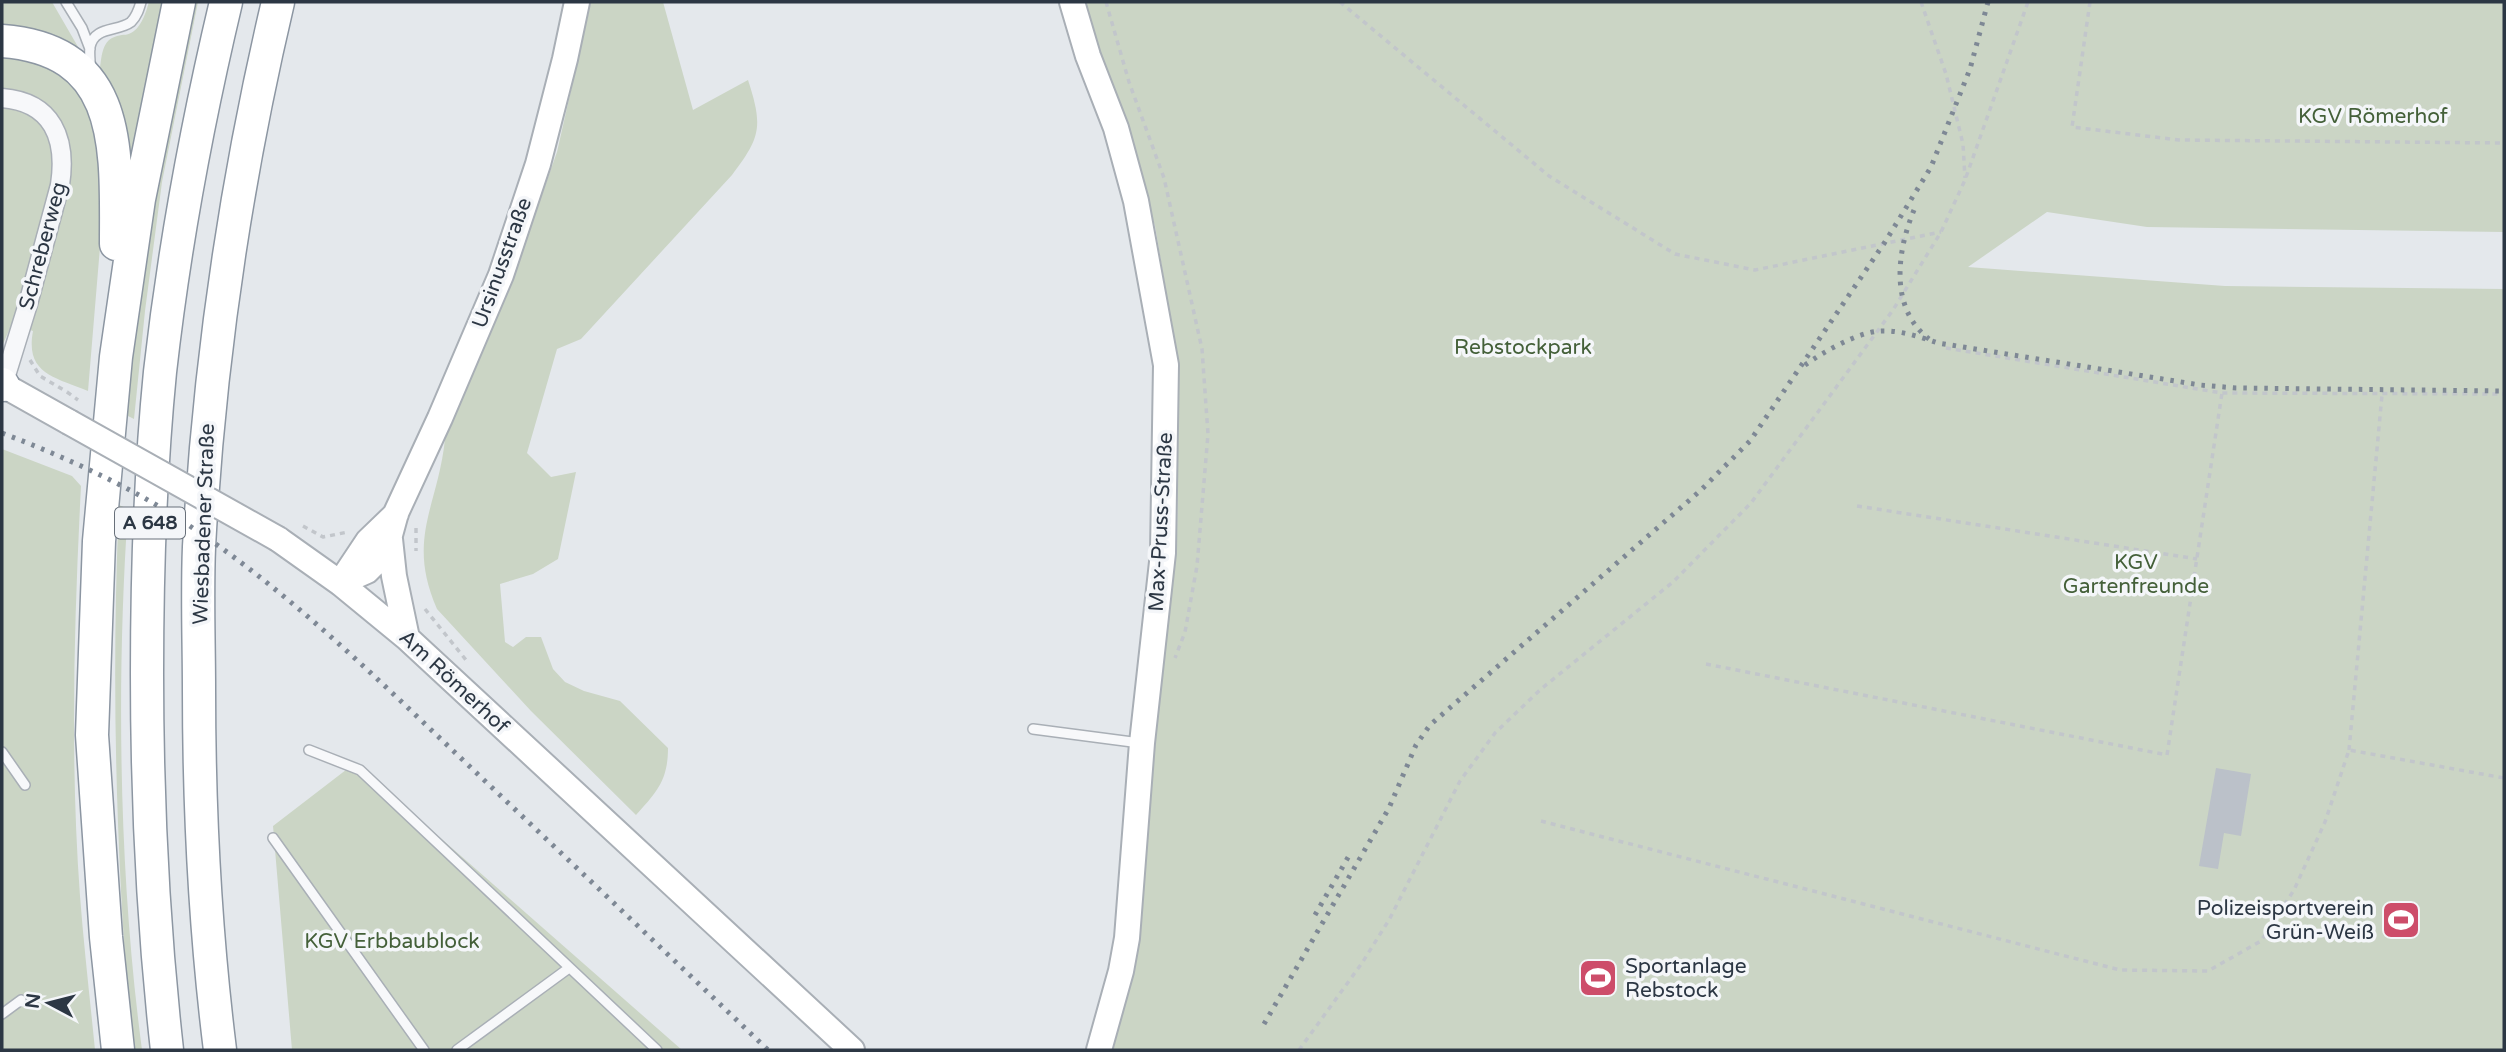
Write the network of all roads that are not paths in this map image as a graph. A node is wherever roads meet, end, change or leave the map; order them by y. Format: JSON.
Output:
{"nodes":[{"id":1,"x":66,"y":2,"type":"edge"},
{"id":2,"x":141,"y":2,"type":"edge"},
{"id":3,"x":179,"y":2,"type":"edge"},
{"id":4,"x":226,"y":2,"type":"edge"},
{"id":5,"x":278,"y":2,"type":"edge"},
{"id":6,"x":577,"y":2,"type":"edge"},
{"id":7,"x":1073,"y":2,"type":"edge"},
{"id":8,"x":2,"y":41,"type":"edge"},
{"id":9,"x":90,"y":49,"type":"junction"},
{"id":10,"x":92,"y":83,"type":"junction"},
{"id":11,"x":2,"y":98,"type":"edge"},
{"id":12,"x":116,"y":357,"type":"junction"},
{"id":13,"x":2,"y":384,"type":"edge"},
{"id":14,"x":396,"y":513,"type":"junction"},
{"id":15,"x":390,"y":537,"type":"junction"},
{"id":16,"x":340,"y":583,"type":"junction"},
{"id":17,"x":407,"y":638,"type":"junction"},
{"id":18,"x":1033,"y":729,"type":"dead end"},
{"id":19,"x":1142,"y":743,"type":"junction"},
{"id":20,"x":309,"y":750,"type":"dead end"},
{"id":21,"x":2,"y":752,"type":"edge"},
{"id":22,"x":25,"y":785,"type":"dead end"},
{"id":23,"x":274,"y":838,"type":"dead end"},
{"id":24,"x":569,"y":968,"type":"junction"},
{"id":25,"x":22,"y":1000,"type":"dead end"},
{"id":26,"x":2,"y":1014,"type":"edge"},
{"id":27,"x":118,"y":1050,"type":"edge"},
{"id":28,"x":167,"y":1050,"type":"edge"},
{"id":29,"x":220,"y":1050,"type":"edge"},
{"id":30,"x":425,"y":1050,"type":"edge"},
{"id":31,"x":457,"y":1050,"type":"edge"},
{"id":32,"x":657,"y":1050,"type":"edge"},
{"id":33,"x":852,"y":1050,"type":"edge"},
{"id":34,"x":1099,"y":1050,"type":"edge"}],
"edges":[{"from":1,"to":9,"type":"lane"},
{"from":2,"to":9,"type":"lane"},
{"from":3,"to":12,"type":"highway"},
{"from":4,"to":28,"type":"highway","number":"A 648"},
{"from":5,"to":29,"type":"highway","name":"Wiesbadener Straße","number":"A 648"},
{"from":6,"to":14,"type":"main road","name":"Ursinusstraße"},
{"from":7,"to":19,"type":"main road","name":"Max-Pruss-Straße"},
{"from":8,"to":10,"type":"highway"},
{"from":9,"to":10,"type":"lane"},
{"from":10,"to":12,"type":"highway"},
{"from":11,"to":13,"type":"street","name":"Schreberweg"},
{"from":12,"to":27,"type":"highway"},
{"from":13,"to":16,"type":"main road","name":"Am Römerhof","bridge":true},
{"from":14,"to":15,"type":"main road","name":"Ursinusstraße"},
{"from":14,"to":16,"type":"main road","name":"Ursinusstraße"},
{"from":15,"to":16,"type":"main road","name":"Ursinusstraße"},
{"from":15,"to":17,"type":"main road","name":"Ursinusstraße"},
{"from":16,"to":17,"type":"main road","name":"Am Römerhof"},
{"from":17,"to":33,"type":"main road","name":"Am Römerhof"},
{"from":18,"to":19,"type":"lane"},
{"from":19,"to":34,"type":"main road","name":"Max-Pruss-Straße"},
{"from":20,"to":24,"type":"lane"},
{"from":21,"to":22,"type":"lane"},
{"from":23,"to":30,"type":"lane"},
{"from":24,"to":31,"type":"lane"},
{"from":24,"to":32,"type":"lane"},
{"from":25,"to":26,"type":"lane"}]}
